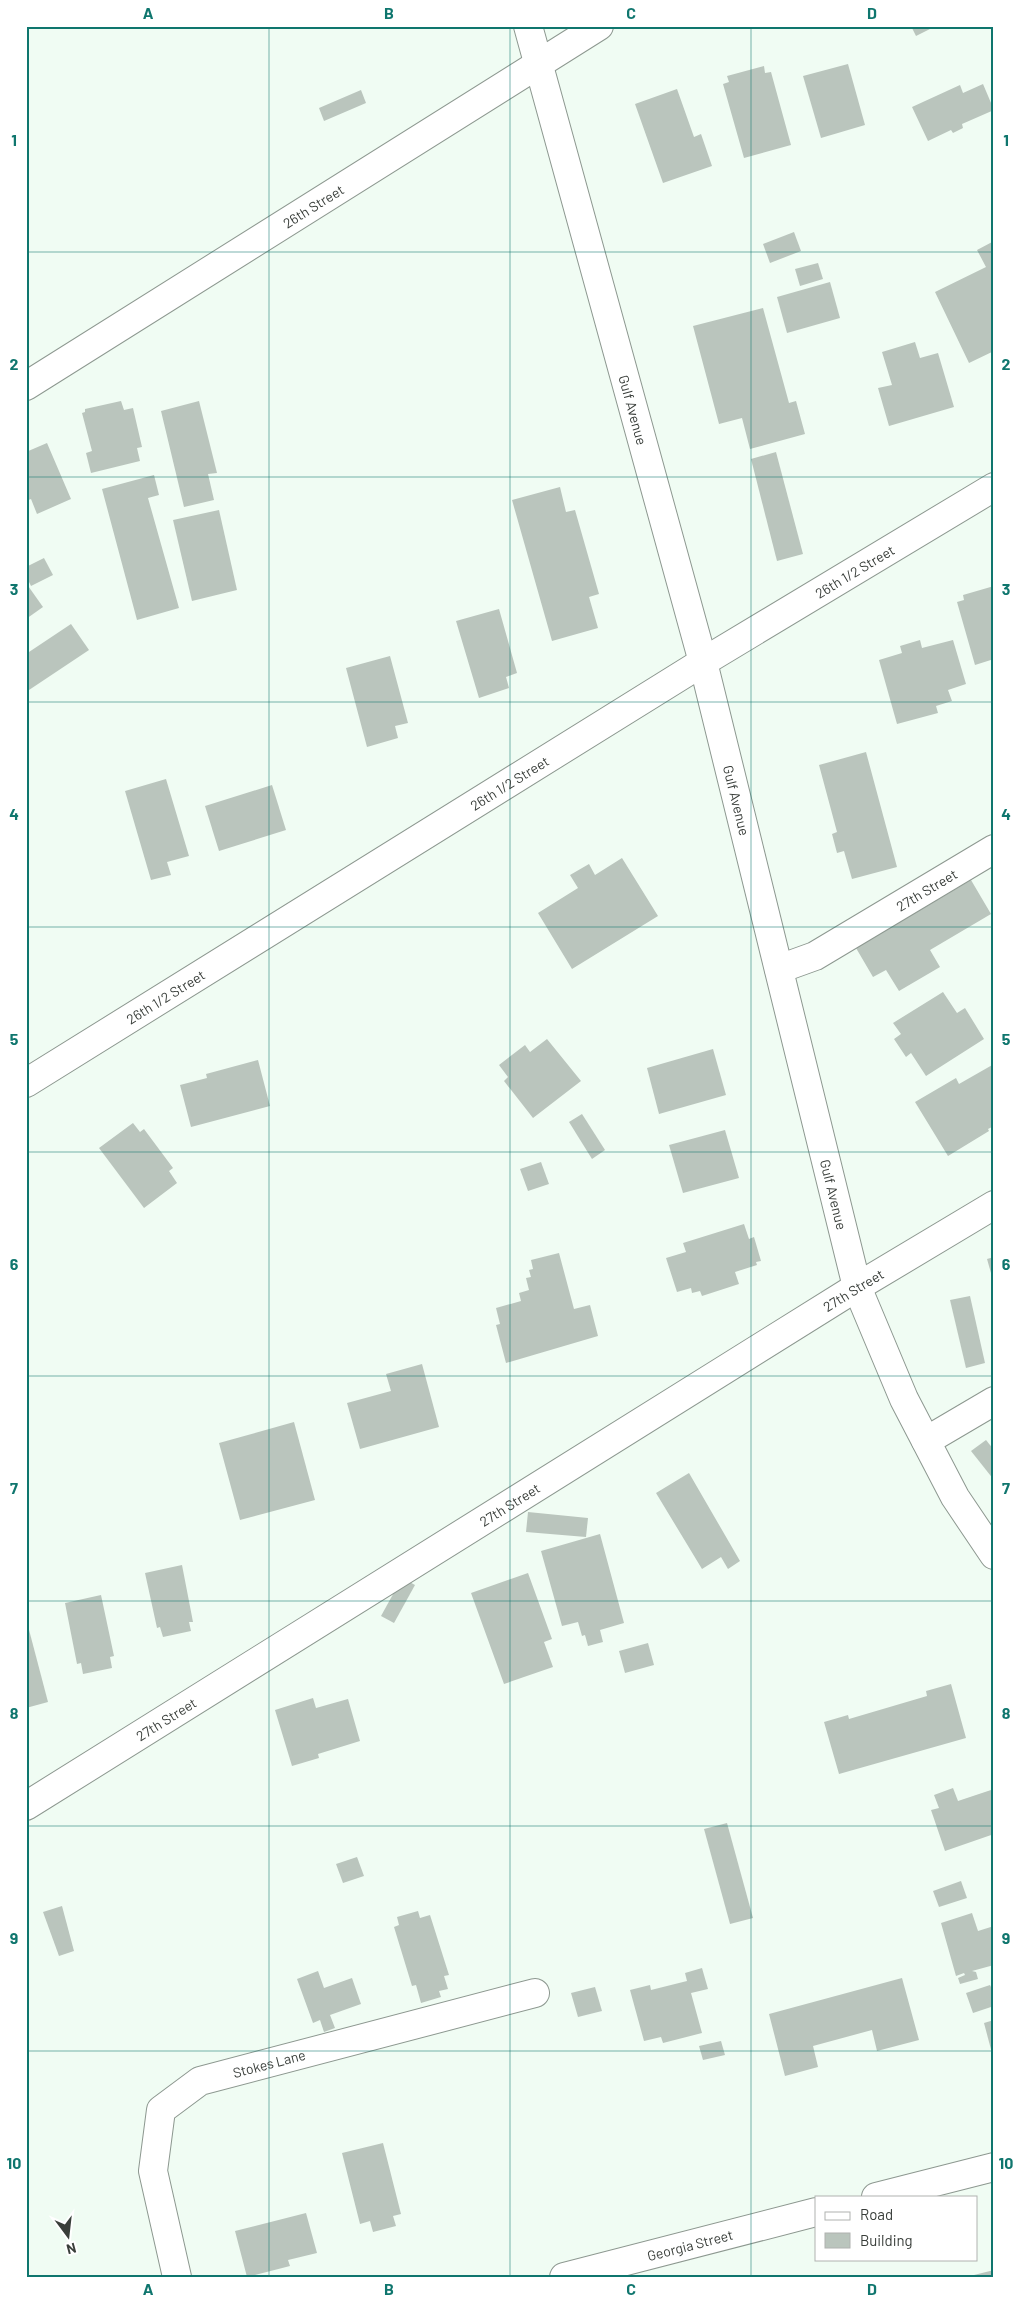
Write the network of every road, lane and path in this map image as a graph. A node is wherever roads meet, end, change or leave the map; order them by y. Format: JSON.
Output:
{"nodes":[{"id":1,"x":528,"y":26,"type":"edge"},
{"id":2,"x":600,"y":26,"type":"edge"},
{"id":3,"x":538,"y":63,"type":"junction"},
{"id":4,"x":26,"y":386,"type":"edge"},
{"id":5,"x":994,"y":487,"type":"edge"},
{"id":6,"x":703,"y":662,"type":"junction"},
{"id":7,"x":994,"y":849,"type":"edge"},
{"id":8,"x":778,"y":969,"type":"junction"},
{"id":9,"x":26,"y":1083,"type":"edge"},
{"id":10,"x":994,"y":1205,"type":"edge"},
{"id":11,"x":857,"y":1287,"type":"junction"},
{"id":12,"x":994,"y":1401,"type":"edge"},
{"id":13,"x":926,"y":1441,"type":"junction"},
{"id":14,"x":994,"y":1555,"type":"edge"},
{"id":15,"x":26,"y":1806,"type":"edge"},
{"id":16,"x":535,"y":1992,"type":"dead end"},
{"id":17,"x":994,"y":2167,"type":"edge"},
{"id":18,"x":880,"y":2196,"type":"edge"},
{"id":19,"x":815,"y":2212,"type":"edge"},
{"id":20,"x":175,"y":2269,"type":"edge"},
{"id":21,"x":564,"y":2277,"type":"edge"}],
"edges":[{"from":1,"to":3,"type":"street","name":"Gulf Avenue"},
{"from":2,"to":3,"type":"street","name":"26th Street"},
{"from":3,"to":4,"type":"street","name":"26th Street"},
{"from":3,"to":6,"type":"street","name":"Gulf Avenue"},
{"from":5,"to":6,"type":"street","name":"26th 1/2 Street"},
{"from":6,"to":8,"type":"street","name":"Gulf Avenue"},
{"from":6,"to":9,"type":"street","name":"26th 1/2 Street"},
{"from":7,"to":8,"type":"street","name":"27th Street"},
{"from":8,"to":11,"type":"street","name":"Gulf Avenue"},
{"from":10,"to":11,"type":"street","name":"27th Street"},
{"from":11,"to":13,"type":"street","name":"Gulf Avenue"},
{"from":11,"to":15,"type":"street","name":"27th Street"},
{"from":12,"to":13,"type":"street"},
{"from":13,"to":14,"type":"street","name":"Gulf Avenue"},
{"from":16,"to":20,"type":"street","name":"Stokes Lane"},
{"from":17,"to":18,"type":"street"},
{"from":19,"to":21,"type":"street","name":"Georgia Street"}]}
